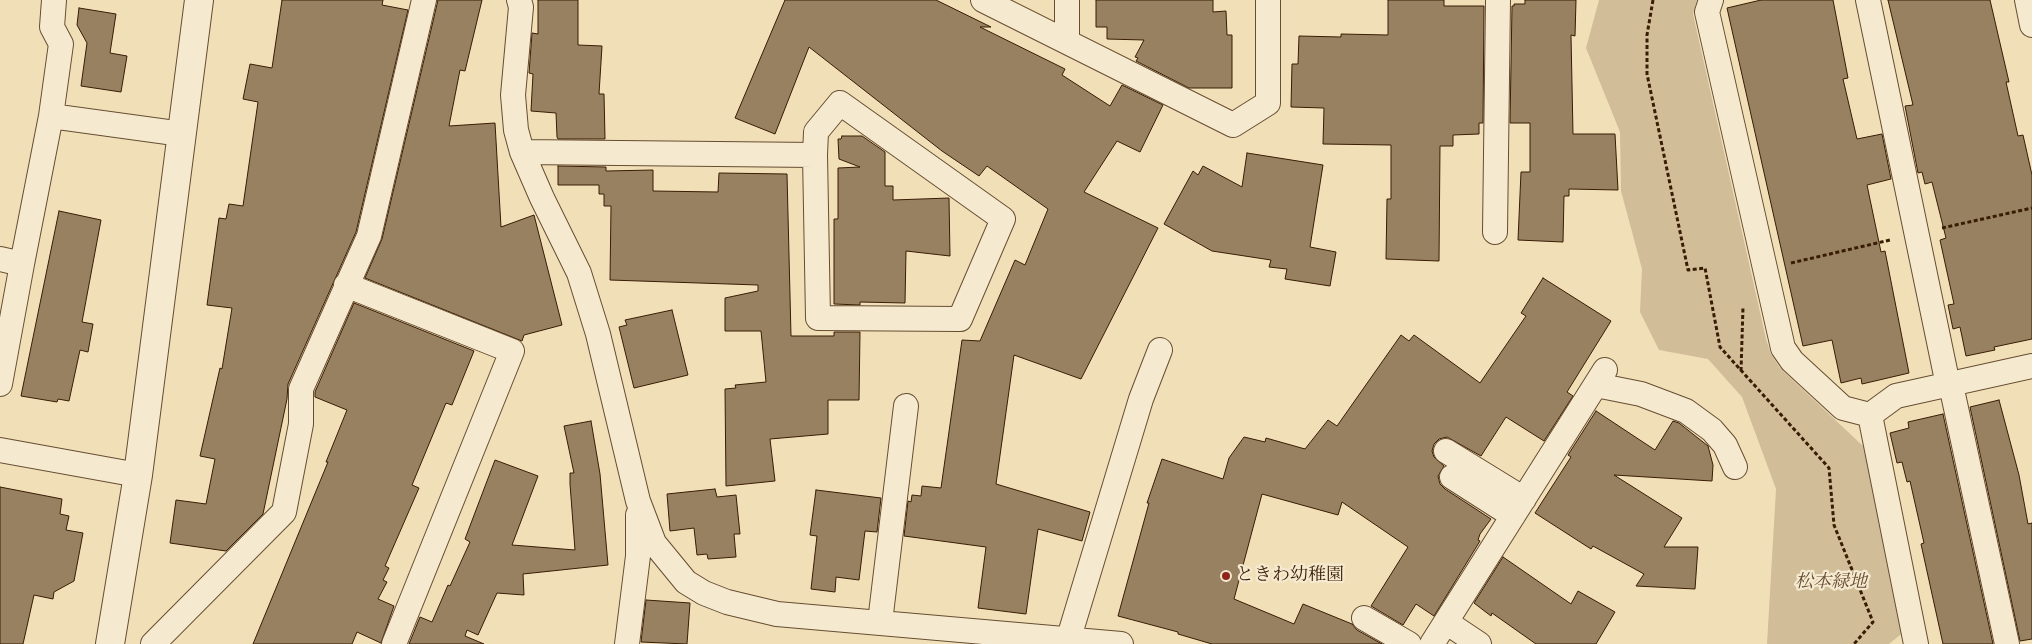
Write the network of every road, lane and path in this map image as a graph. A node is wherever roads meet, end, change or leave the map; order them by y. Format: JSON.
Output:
{"nodes":[{"id":1,"x":54,"y":0,"type":"edge"},
{"id":2,"x":199,"y":0,"type":"edge"},
{"id":3,"x":424,"y":0,"type":"edge"},
{"id":4,"x":519,"y":0,"type":"edge"},
{"id":5,"x":983,"y":0,"type":"edge"},
{"id":6,"x":1067,"y":0,"type":"edge"},
{"id":7,"x":1268,"y":0,"type":"edge"},
{"id":8,"x":1498,"y":0,"type":"edge"},
{"id":9,"x":1653,"y":0,"type":"edge"},
{"id":10,"x":1710,"y":0,"type":"edge"},
{"id":11,"x":1868,"y":0,"type":"edge"},
{"id":12,"x":2026,"y":0,"type":"edge"},
{"id":13,"x":2032,"y":25,"type":"edge"},
{"id":14,"x":1067,"y":42,"type":"junction"},
{"id":15,"x":51,"y":116,"type":"junction"},
{"id":16,"x":182,"y":134,"type":"junction"},
{"id":17,"x":522,"y":152,"type":"junction"},
{"id":18,"x":815,"y":155,"type":"junction"},
{"id":19,"x":1495,"y":232,"type":"dead end"},
{"id":20,"x":11,"y":261,"type":"edge"},
{"id":21,"x":346,"y":285,"type":"junction"},
{"id":22,"x":1744,"y":304,"type":"dead end"},
{"id":23,"x":1160,"y":350,"type":"dead end"},
{"id":24,"x":2032,"y":366,"type":"edge"},
{"id":25,"x":1741,"y":371,"type":"junction"},
{"id":26,"x":0,"y":384,"type":"edge"},
{"id":27,"x":1950,"y":385,"type":"junction"},
{"id":28,"x":906,"y":406,"type":"dead end"},
{"id":29,"x":1870,"y":415,"type":"junction"},
{"id":30,"x":0,"y":450,"type":"edge"},
{"id":31,"x":1446,"y":451,"type":"dead end"},
{"id":32,"x":1735,"y":467,"type":"dead end"},
{"id":33,"x":138,"y":475,"type":"junction"},
{"id":34,"x":1452,"y":477,"type":"dead end"},
{"id":35,"x":638,"y":501,"type":"junction"},
{"id":36,"x":1518,"y":508,"type":"junction"},
{"id":37,"x":1364,"y":618,"type":"dead end"},
{"id":38,"x":880,"y":622,"type":"junction"},
{"id":39,"x":1446,"y":622,"type":"junction"},
{"id":40,"x":1068,"y":642,"type":"edge"},
{"id":41,"x":110,"y":644,"type":"edge"},
{"id":42,"x":153,"y":644,"type":"edge"},
{"id":43,"x":394,"y":644,"type":"edge"},
{"id":44,"x":626,"y":644,"type":"edge"},
{"id":45,"x":1121,"y":644,"type":"edge"},
{"id":46,"x":1409,"y":644,"type":"edge"},
{"id":47,"x":1432,"y":644,"type":"edge"},
{"id":48,"x":1479,"y":644,"type":"edge"},
{"id":49,"x":1854,"y":644,"type":"edge"},
{"id":50,"x":1916,"y":644,"type":"edge"},
{"id":51,"x":2007,"y":644,"type":"edge"}],
"edges":[{"from":1,"to":15,"type":"street"},
{"from":2,"to":16,"type":"street"},
{"from":3,"to":21,"type":"street"},
{"from":4,"to":17,"type":"street"},
{"from":5,"to":14,"type":"street"},
{"from":6,"to":14,"type":"street"},
{"from":7,"to":14,"type":"street"},
{"from":8,"to":19,"type":"street"},
{"from":9,"to":25,"type":"path"},
{"from":10,"to":29,"type":"street"},
{"from":11,"to":27,"type":"street"},
{"from":12,"to":13,"type":"street"},
{"from":15,"to":16,"type":"street"},
{"from":15,"to":20,"type":"street"},
{"from":16,"to":33,"type":"street"},
{"from":17,"to":18,"type":"street"},
{"from":17,"to":35,"type":"street"},
{"from":18,"to":18,"type":"street"},
{"from":20,"to":26,"type":"street"},
{"from":21,"to":42,"type":"street"},
{"from":21,"to":43,"type":"street"},
{"from":22,"to":25,"type":"path"},
{"from":23,"to":40,"type":"street"},
{"from":24,"to":27,"type":"street"},
{"from":25,"to":49,"type":"path"},
{"from":27,"to":29,"type":"street"},
{"from":27,"to":51,"type":"street"},
{"from":28,"to":38,"type":"street"},
{"from":29,"to":50,"type":"street"},
{"from":30,"to":33,"type":"street"},
{"from":31,"to":36,"type":"street"},
{"from":32,"to":36,"type":"street"},
{"from":33,"to":41,"type":"street"},
{"from":34,"to":36,"type":"street"},
{"from":35,"to":38,"type":"street"},
{"from":35,"to":44,"type":"street"},
{"from":36,"to":39,"type":"street"},
{"from":37,"to":46,"type":"street"},
{"from":38,"to":40,"type":"street"},
{"from":39,"to":47,"type":"street"},
{"from":39,"to":48,"type":"street"},
{"from":40,"to":45,"type":"street"}]}
